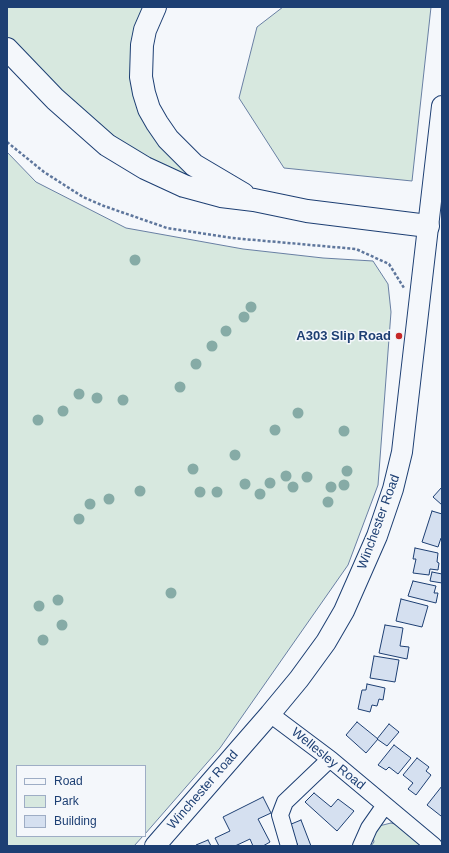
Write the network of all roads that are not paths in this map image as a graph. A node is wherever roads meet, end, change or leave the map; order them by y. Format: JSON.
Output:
{"nodes":[{"id":1,"x":155,"y":7,"type":"edge"},
{"id":2,"x":7,"y":49,"type":"edge"},
{"id":3,"x":442,"y":106,"type":"edge"},
{"id":4,"x":254,"y":200,"type":"junction"},
{"id":5,"x":428,"y":226,"type":"junction"},
{"id":6,"x":270,"y":714,"type":"junction"},
{"id":7,"x":330,"y":759,"type":"junction"},
{"id":8,"x":385,"y":806,"type":"junction"},
{"id":9,"x":155,"y":846,"type":"edge"},
{"id":10,"x":289,"y":846,"type":"edge"},
{"id":11,"x":361,"y":846,"type":"edge"},
{"id":12,"x":434,"y":846,"type":"edge"}],
"edges":[{"from":1,"to":4,"type":"highway"},
{"from":2,"to":4,"type":"highway"},
{"from":3,"to":5,"type":"main road","name":"Winchester Road"},
{"from":4,"to":5,"type":"highway"},
{"from":5,"to":6,"type":"main road","name":"Winchester Road"},
{"from":6,"to":7,"type":"street","name":"Wellesley Road"},
{"from":6,"to":9,"type":"main road","name":"Winchester Road"},
{"from":7,"to":8,"type":"street","name":"Wellesley Road"},
{"from":7,"to":10,"type":"street"},
{"from":8,"to":11,"type":"street"},
{"from":8,"to":12,"type":"street","name":"Wellesley Road"}]}
